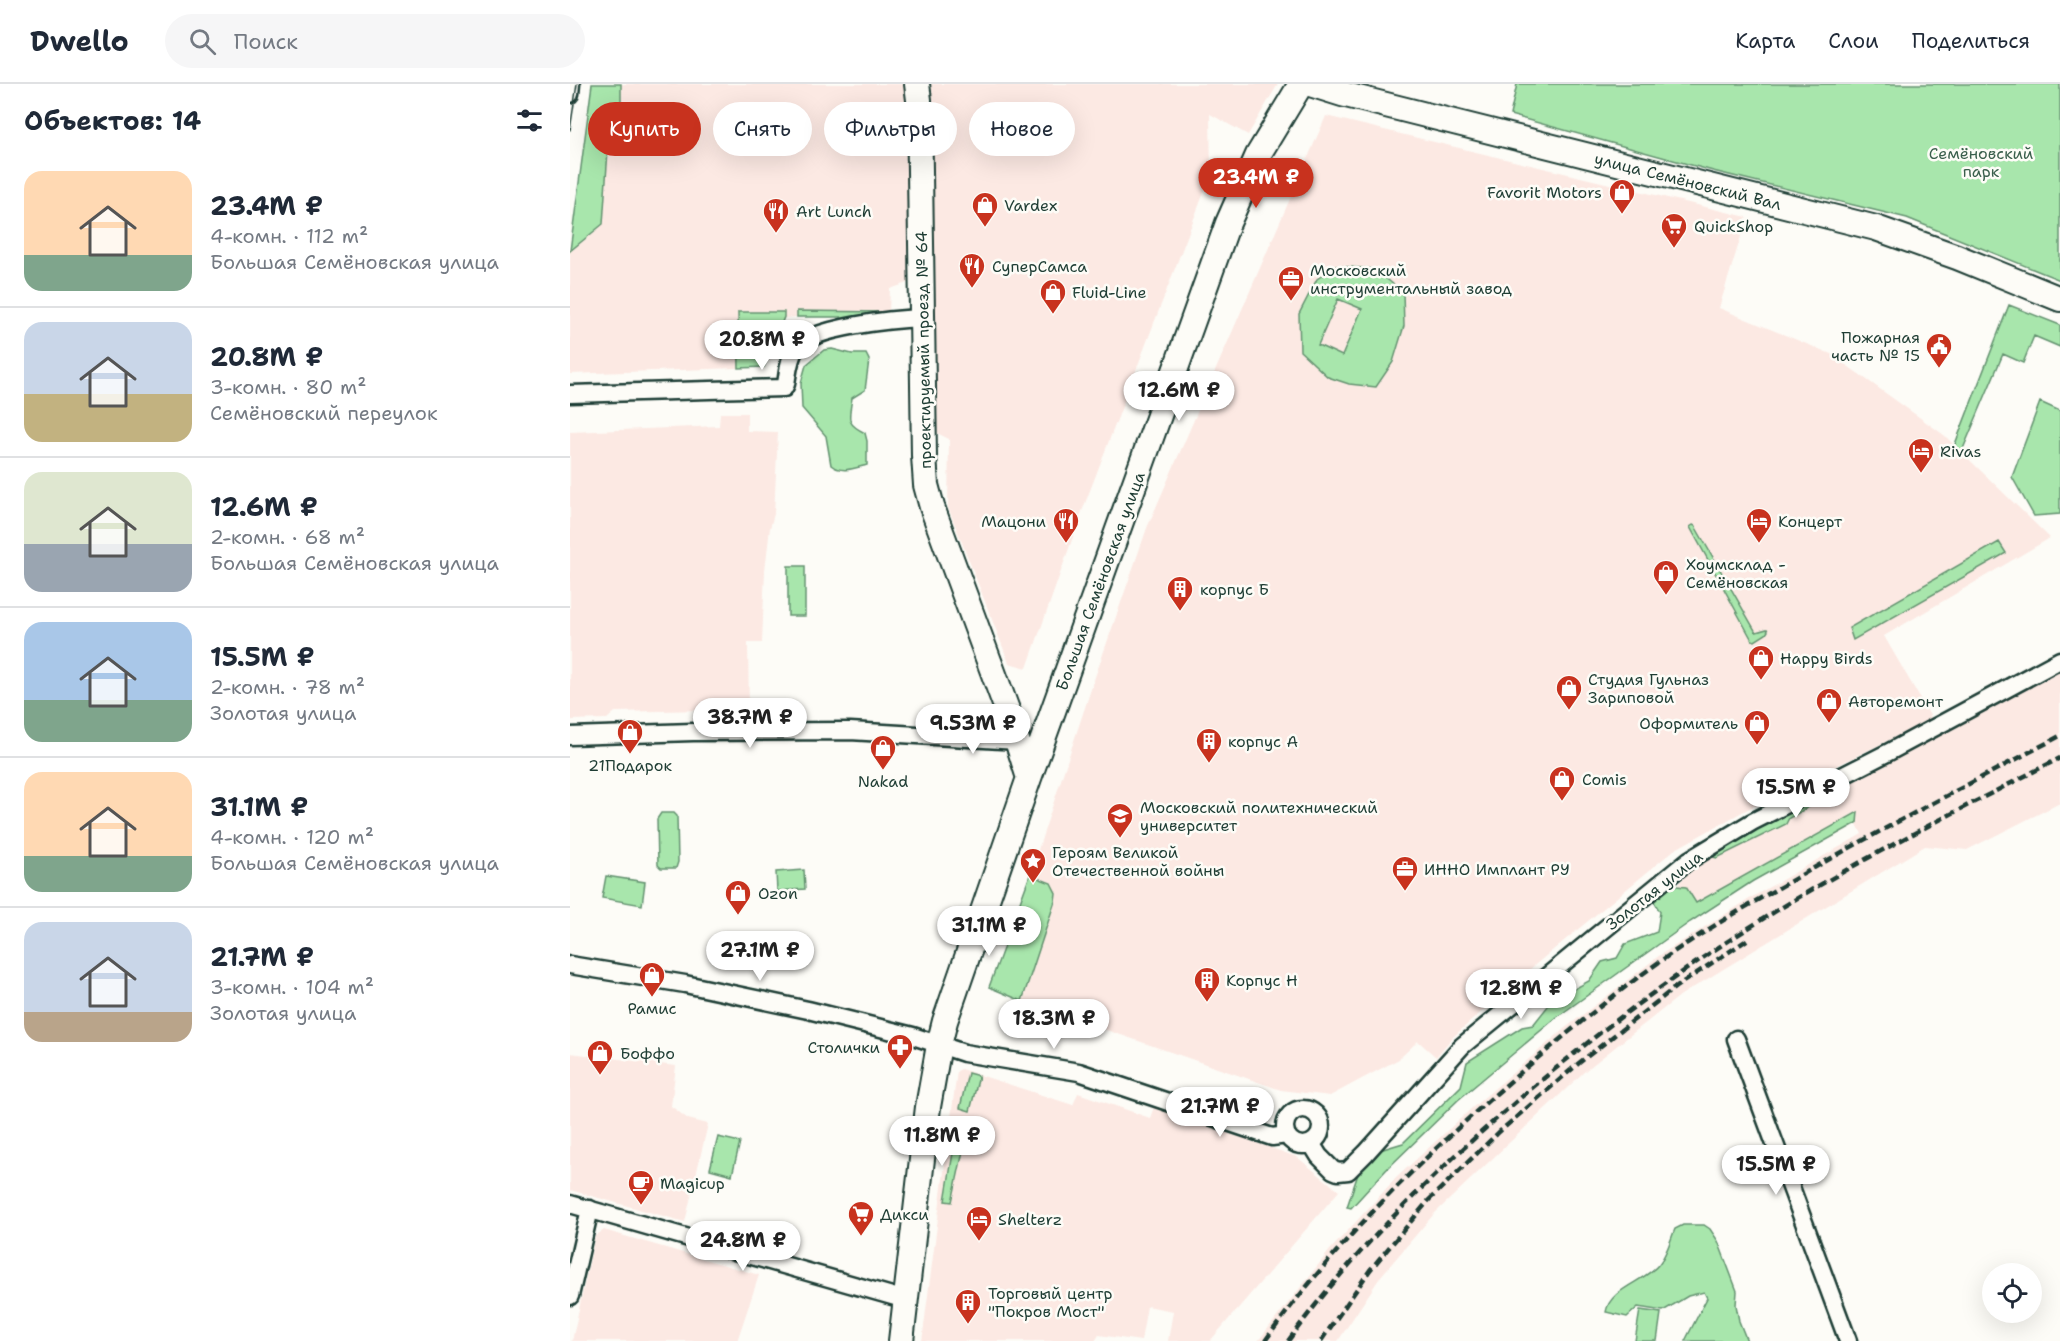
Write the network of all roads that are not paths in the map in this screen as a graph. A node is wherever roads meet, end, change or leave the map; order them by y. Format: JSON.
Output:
{"nodes":[{"id":1,"x":571,"y":84,"type":"edge"},
{"id":2,"x":917,"y":84,"type":"edge"},
{"id":3,"x":1300,"y":84,"type":"edge"},
{"id":4,"x":1310,"y":84,"type":"edge"},
{"id":5,"x":570,"y":94,"type":"edge"},
{"id":6,"x":2060,"y":298,"type":"edge"},
{"id":7,"x":922,"y":318,"type":"junction"},
{"id":8,"x":570,"y":394,"type":"edge"},
{"id":9,"x":2060,"y":660,"type":"edge"},
{"id":10,"x":570,"y":736,"type":"edge"},
{"id":11,"x":1017,"y":741,"type":"junction"},
{"id":12,"x":1029,"y":778,"type":"junction"},
{"id":13,"x":570,"y":965,"type":"edge"},
{"id":14,"x":1736,"y":1038,"type":"dead end"},
{"id":15,"x":939,"y":1045,"type":"junction"},
{"id":16,"x":1287,"y":1134,"type":"junction"},
{"id":17,"x":1311,"y":1143,"type":"junction"},
{"id":18,"x":570,"y":1204,"type":"edge"},
{"id":19,"x":590,"y":1209,"type":"junction"},
{"id":20,"x":570,"y":1296,"type":"edge"},
{"id":21,"x":906,"y":1300,"type":"junction"},
{"id":22,"x":901,"y":1341,"type":"edge"},
{"id":23,"x":1848,"y":1341,"type":"edge"}],
"edges":[{"from":1,"to":5,"type":"street"},
{"from":2,"to":7,"type":"street","name":"проектируемый проезд № 64"},
{"from":3,"to":12,"type":"street","name":"Большая Семёновская улица"},
{"from":4,"to":6,"type":"street","name":"улица Семёновский Вал"},
{"from":7,"to":8,"type":"street"},
{"from":7,"to":11,"type":"street","name":"проектируемый проезд № 64"},
{"from":9,"to":17,"type":"street","name":"Золотая улица"},
{"from":10,"to":11,"type":"street"},
{"from":11,"to":12,"type":"street","name":"проектируемый проезд № 64"},
{"from":12,"to":15,"type":"street","name":"Большая Семёновская улица"},
{"from":13,"to":15,"type":"street"},
{"from":14,"to":23,"type":"street"},
{"from":15,"to":16,"type":"street"},
{"from":15,"to":21,"type":"street","name":"Большая Семёновская улица"},
{"from":16,"to":17,"type":"street"},
{"from":16,"to":17,"type":"street"},
{"from":18,"to":19,"type":"street"},
{"from":19,"to":20,"type":"street"},
{"from":19,"to":21,"type":"street"},
{"from":21,"to":22,"type":"street","name":"Большая Семёновская улица"}]}
